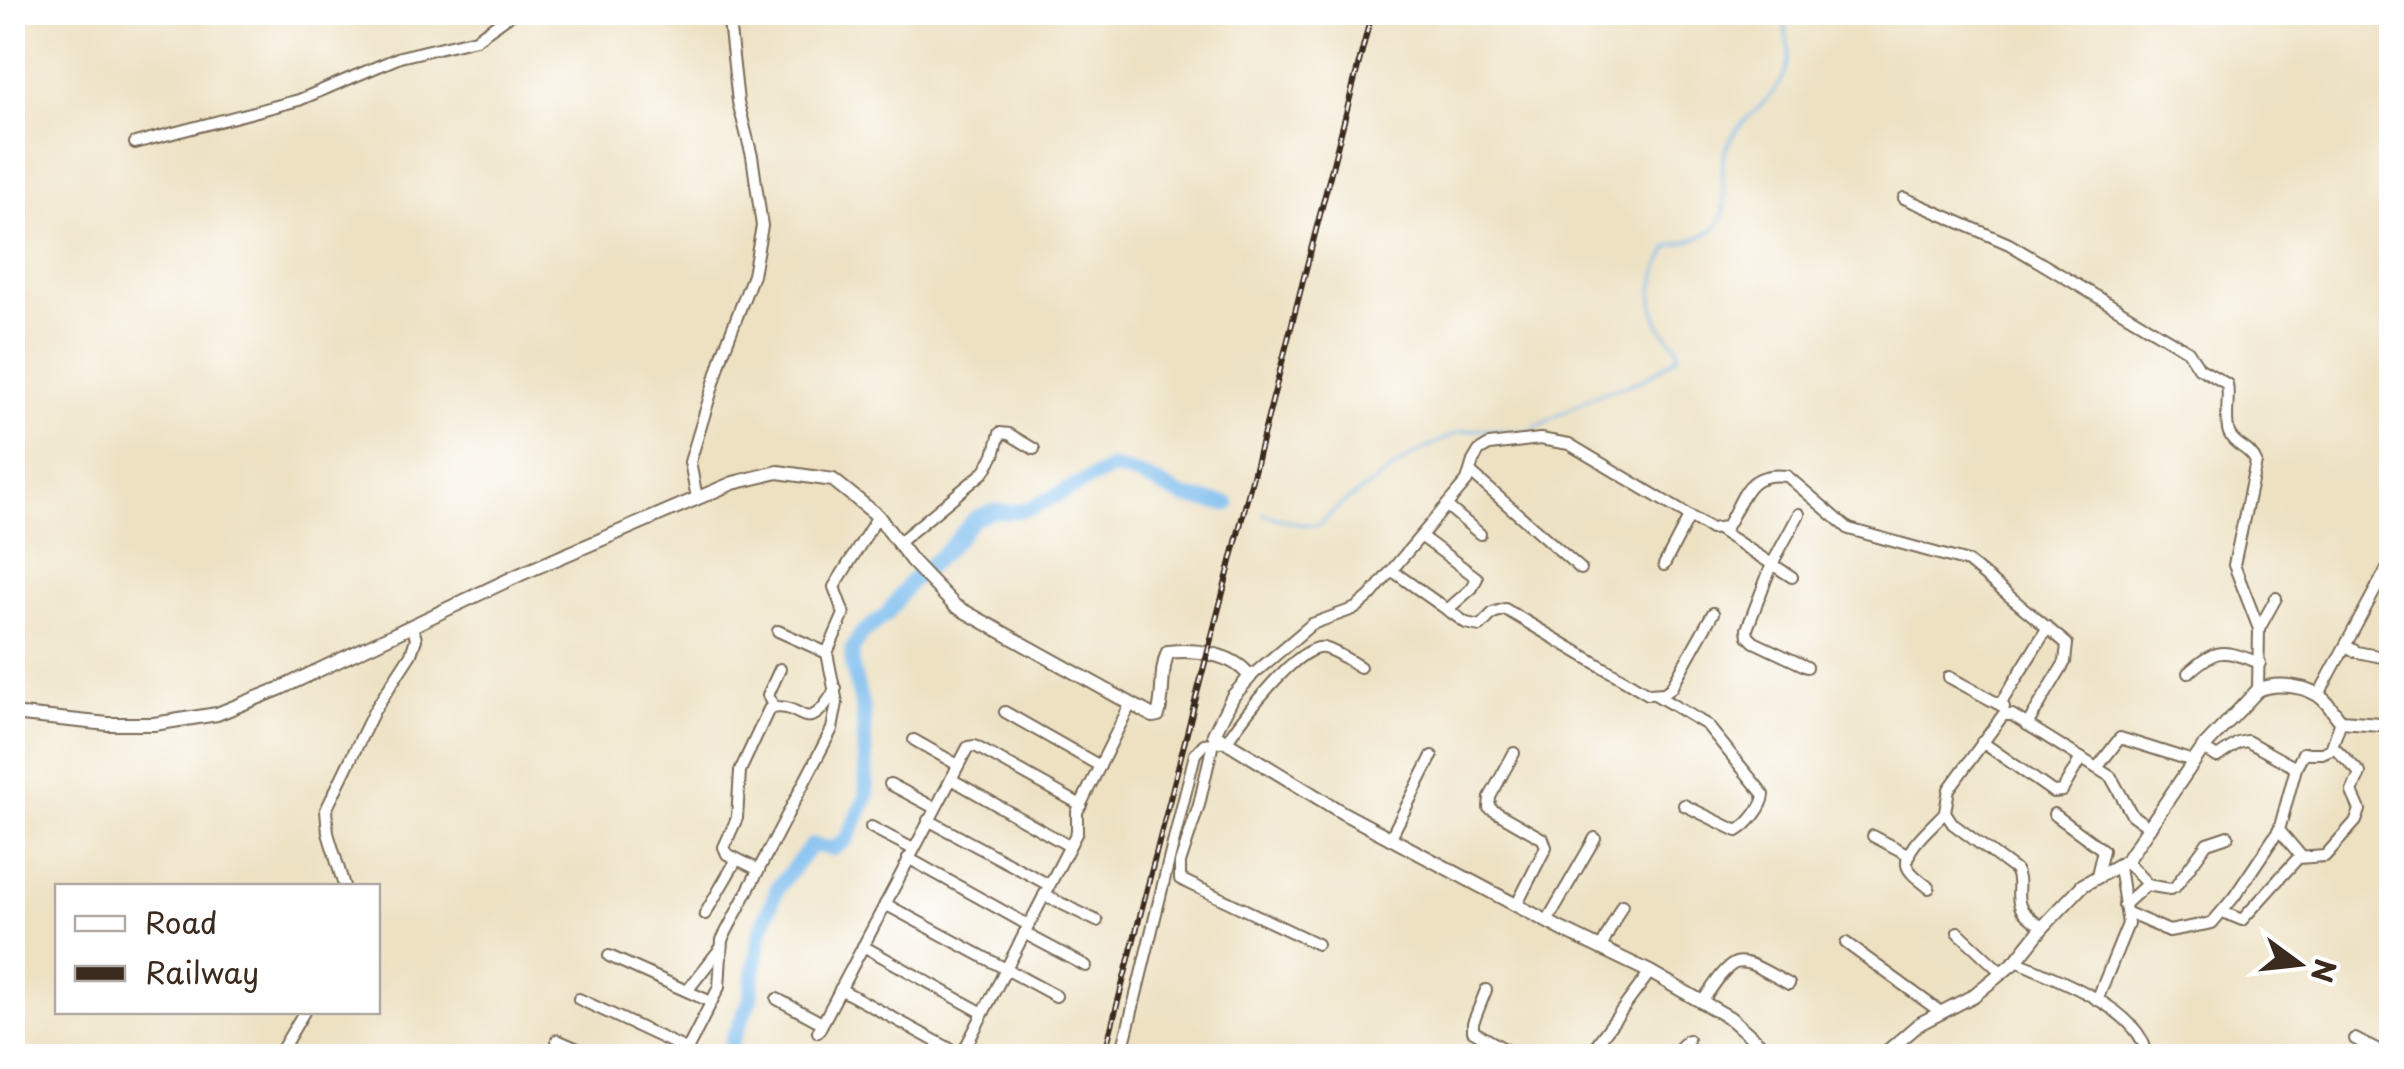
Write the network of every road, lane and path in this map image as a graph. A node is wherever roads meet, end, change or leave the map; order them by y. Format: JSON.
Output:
{"nodes":[{"id":1,"x":514,"y":12,"type":"edge"},
{"id":2,"x":728,"y":12,"type":"edge"},
{"id":3,"x":134,"y":143,"type":"dead end"},
{"id":4,"x":1904,"y":198,"type":"dead end"},
{"id":5,"x":1034,"y":449,"type":"dead end"},
{"id":6,"x":1471,"y":473,"type":"junction"},
{"id":7,"x":697,"y":498,"type":"junction"},
{"id":8,"x":1447,"y":506,"type":"junction"},
{"id":9,"x":1800,"y":514,"type":"dead end"},
{"id":10,"x":878,"y":516,"type":"junction"},
{"id":11,"x":1690,"y":516,"type":"junction"},
{"id":12,"x":1719,"y":530,"type":"junction"},
{"id":13,"x":1480,"y":534,"type":"dead end"},
{"id":14,"x":1422,"y":537,"type":"junction"},
{"id":15,"x":898,"y":543,"type":"junction"},
{"id":16,"x":2392,"y":559,"type":"edge"},
{"id":17,"x":1664,"y":564,"type":"dead end"},
{"id":18,"x":1772,"y":564,"type":"junction"},
{"id":19,"x":1580,"y":569,"type":"dead end"},
{"id":20,"x":1394,"y":572,"type":"junction"},
{"id":21,"x":1792,"y":577,"type":"dead end"},
{"id":22,"x":2276,"y":598,"type":"dead end"},
{"id":23,"x":1447,"y":610,"type":"junction"},
{"id":24,"x":1713,"y":614,"type":"dead end"},
{"id":25,"x":412,"y":625,"type":"junction"},
{"id":26,"x":2048,"y":627,"type":"junction"},
{"id":27,"x":2259,"y":629,"type":"junction"},
{"id":28,"x":778,"y":631,"type":"dead end"},
{"id":29,"x":2346,"y":646,"type":"junction"},
{"id":30,"x":827,"y":653,"type":"junction"},
{"id":31,"x":2392,"y":659,"type":"edge"},
{"id":32,"x":2260,"y":663,"type":"junction"},
{"id":33,"x":1360,"y":667,"type":"dead end"},
{"id":34,"x":1807,"y":667,"type":"dead end"},
{"id":35,"x":780,"y":669,"type":"dead end"},
{"id":36,"x":2188,"y":673,"type":"dead end"},
{"id":37,"x":1250,"y":677,"type":"junction"},
{"id":38,"x":1948,"y":677,"type":"dead end"},
{"id":39,"x":836,"y":688,"type":"junction"},
{"id":40,"x":2258,"y":690,"type":"junction"},
{"id":41,"x":1656,"y":695,"type":"junction"},
{"id":42,"x":2318,"y":696,"type":"junction"},
{"id":43,"x":1130,"y":705,"type":"junction"},
{"id":44,"x":773,"y":706,"type":"junction"},
{"id":45,"x":2004,"y":708,"type":"junction"},
{"id":46,"x":1006,"y":712,"type":"dead end"},
{"id":47,"x":12,"y":714,"type":"edge"},
{"id":48,"x":2341,"y":721,"type":"junction"},
{"id":49,"x":2026,"y":725,"type":"junction"},
{"id":50,"x":2392,"y":725,"type":"edge"},
{"id":51,"x":914,"y":740,"type":"dead end"},
{"id":52,"x":1220,"y":742,"type":"junction"},
{"id":53,"x":1982,"y":742,"type":"junction"},
{"id":54,"x":2334,"y":746,"type":"junction"},
{"id":55,"x":2203,"y":748,"type":"junction"},
{"id":56,"x":1514,"y":753,"type":"dead end"},
{"id":57,"x":1432,"y":756,"type":"dead end"},
{"id":58,"x":2081,"y":758,"type":"junction"},
{"id":59,"x":2194,"y":761,"type":"junction"},
{"id":60,"x":958,"y":765,"type":"junction"},
{"id":61,"x":1100,"y":766,"type":"junction"},
{"id":62,"x":2097,"y":768,"type":"junction"},
{"id":63,"x":2296,"y":768,"type":"junction"},
{"id":64,"x":950,"y":779,"type":"junction"},
{"id":65,"x":890,"y":784,"type":"dead end"},
{"id":66,"x":1081,"y":805,"type":"junction"},
{"id":67,"x":1684,"y":805,"type":"dead end"},
{"id":68,"x":934,"y":808,"type":"junction"},
{"id":69,"x":1945,"y":812,"type":"junction"},
{"id":70,"x":2054,"y":814,"type":"dead end"},
{"id":71,"x":928,"y":820,"type":"junction"},
{"id":72,"x":871,"y":827,"type":"dead end"},
{"id":73,"x":2150,"y":828,"type":"junction"},
{"id":74,"x":2279,"y":830,"type":"junction"},
{"id":75,"x":1872,"y":836,"type":"dead end"},
{"id":76,"x":2228,"y":836,"type":"dead end"},
{"id":77,"x":1390,"y":838,"type":"junction"},
{"id":78,"x":1595,"y":838,"type":"dead end"},
{"id":79,"x":1069,"y":846,"type":"junction"},
{"id":80,"x":911,"y":854,"type":"junction"},
{"id":81,"x":1909,"y":855,"type":"junction"},
{"id":82,"x":2301,"y":856,"type":"junction"},
{"id":83,"x":737,"y":859,"type":"junction"},
{"id":84,"x":2122,"y":864,"type":"junction"},
{"id":85,"x":758,"y":870,"type":"junction"},
{"id":86,"x":2098,"y":875,"type":"junction"},
{"id":87,"x":343,"y":884,"type":"edge"},
{"id":88,"x":2148,"y":884,"type":"junction"},
{"id":89,"x":1930,"y":888,"type":"dead end"},
{"id":90,"x":1047,"y":890,"type":"junction"},
{"id":91,"x":884,"y":904,"type":"junction"},
{"id":92,"x":1622,"y":905,"type":"dead end"},
{"id":93,"x":1516,"y":906,"type":"junction"},
{"id":94,"x":2126,"y":909,"type":"junction"},
{"id":95,"x":2223,"y":912,"type":"junction"},
{"id":96,"x":706,"y":914,"type":"dead end"},
{"id":97,"x":1096,"y":921,"type":"dead end"},
{"id":98,"x":1546,"y":922,"type":"junction"},
{"id":99,"x":2042,"y":928,"type":"junction"},
{"id":100,"x":1026,"y":929,"type":"junction"},
{"id":101,"x":1958,"y":932,"type":"dead end"},
{"id":102,"x":1846,"y":942,"type":"dead end"},
{"id":103,"x":1317,"y":944,"type":"dead end"},
{"id":104,"x":862,"y":946,"type":"junction"},
{"id":105,"x":1601,"y":948,"type":"junction"},
{"id":106,"x":720,"y":949,"type":"junction"},
{"id":107,"x":609,"y":956,"type":"dead end"},
{"id":108,"x":2016,"y":961,"type":"junction"},
{"id":109,"x":1086,"y":966,"type":"dead end"},
{"id":110,"x":1006,"y":969,"type":"junction"},
{"id":111,"x":1650,"y":972,"type":"junction"},
{"id":112,"x":2002,"y":973,"type":"junction"},
{"id":113,"x":1789,"y":984,"type":"dead end"},
{"id":114,"x":840,"y":989,"type":"junction"},
{"id":115,"x":1486,"y":990,"type":"dead end"},
{"id":116,"x":687,"y":991,"type":"junction"},
{"id":117,"x":1056,"y":996,"type":"dead end"},
{"id":118,"x":777,"y":998,"type":"dead end"},
{"id":119,"x":579,"y":999,"type":"dead end"},
{"id":120,"x":2097,"y":1000,"type":"junction"},
{"id":121,"x":711,"y":1002,"type":"junction"},
{"id":122,"x":1702,"y":1002,"type":"junction"},
{"id":123,"x":1942,"y":1013,"type":"junction"},
{"id":124,"x":303,"y":1014,"type":"edge"},
{"id":125,"x":983,"y":1014,"type":"junction"},
{"id":126,"x":2355,"y":1039,"type":"dead end"},
{"id":127,"x":557,"y":1040,"type":"dead end"},
{"id":128,"x":1688,"y":1040,"type":"dead end"},
{"id":129,"x":686,"y":1053,"type":"edge"},
{"id":130,"x":278,"y":1056,"type":"edge"},
{"id":131,"x":594,"y":1056,"type":"edge"},
{"id":132,"x":961,"y":1056,"type":"edge"},
{"id":133,"x":1122,"y":1056,"type":"edge"},
{"id":134,"x":1517,"y":1056,"type":"edge"},
{"id":135,"x":1588,"y":1056,"type":"edge"},
{"id":136,"x":1672,"y":1056,"type":"edge"},
{"id":137,"x":1791,"y":1056,"type":"edge"},
{"id":138,"x":1882,"y":1056,"type":"edge"},
{"id":139,"x":2147,"y":1056,"type":"edge"},
{"id":140,"x":2388,"y":1056,"type":"edge"}],
"edges":[{"from":1,"to":3,"type":"street"},
{"from":2,"to":7,"type":"street"},
{"from":4,"to":27,"type":"street"},
{"from":5,"to":15,"type":"street"},
{"from":6,"to":8,"type":"street"},
{"from":6,"to":11,"type":"street"},
{"from":6,"to":19,"type":"street"},
{"from":7,"to":10,"type":"street"},
{"from":7,"to":25,"type":"street"},
{"from":8,"to":13,"type":"street"},
{"from":8,"to":14,"type":"street"},
{"from":9,"to":18,"type":"street"},
{"from":10,"to":15,"type":"street"},
{"from":10,"to":30,"type":"street"},
{"from":11,"to":12,"type":"street"},
{"from":11,"to":17,"type":"street"},
{"from":12,"to":18,"type":"street"},
{"from":12,"to":26,"type":"street"},
{"from":14,"to":20,"type":"street"},
{"from":14,"to":23,"type":"street"},
{"from":15,"to":43,"type":"street"},
{"from":16,"to":29,"type":"street"},
{"from":18,"to":21,"type":"street"},
{"from":18,"to":34,"type":"street"},
{"from":20,"to":23,"type":"street"},
{"from":20,"to":37,"type":"street"},
{"from":22,"to":27,"type":"street"},
{"from":23,"to":41,"type":"street"},
{"from":24,"to":41,"type":"street"},
{"from":25,"to":47,"type":"street"},
{"from":25,"to":87,"type":"street"},
{"from":26,"to":45,"type":"street"},
{"from":26,"to":49,"type":"street"},
{"from":27,"to":32,"type":"street"},
{"from":28,"to":30,"type":"street"},
{"from":29,"to":31,"type":"street"},
{"from":29,"to":42,"type":"street"},
{"from":30,"to":39,"type":"street"},
{"from":32,"to":36,"type":"street"},
{"from":32,"to":40,"type":"street"},
{"from":33,"to":52,"type":"street"},
{"from":35,"to":44,"type":"street"},
{"from":37,"to":43,"type":"street"},
{"from":37,"to":52,"type":"street"},
{"from":38,"to":45,"type":"street"},
{"from":39,"to":44,"type":"street"},
{"from":39,"to":85,"type":"street"},
{"from":40,"to":42,"type":"street"},
{"from":40,"to":55,"type":"street"},
{"from":41,"to":67,"type":"street"},
{"from":42,"to":48,"type":"street"},
{"from":43,"to":61,"type":"street"},
{"from":44,"to":83,"type":"street"},
{"from":45,"to":49,"type":"street"},
{"from":45,"to":53,"type":"street"},
{"from":46,"to":61,"type":"street"},
{"from":48,"to":50,"type":"street"},
{"from":48,"to":54,"type":"street"},
{"from":49,"to":58,"type":"street"},
{"from":51,"to":60,"type":"street"},
{"from":52,"to":77,"type":"street"},
{"from":52,"to":103,"type":"street"},
{"from":52,"to":133,"type":"street"},
{"from":53,"to":58,"type":"street"},
{"from":53,"to":69,"type":"street"},
{"from":54,"to":63,"type":"street"},
{"from":54,"to":82,"type":"street"},
{"from":55,"to":59,"type":"street"},
{"from":55,"to":63,"type":"street"},
{"from":56,"to":93,"type":"street"},
{"from":57,"to":77,"type":"street"},
{"from":58,"to":62,"type":"street"},
{"from":59,"to":62,"type":"street"},
{"from":59,"to":73,"type":"street"},
{"from":60,"to":64,"type":"street"},
{"from":60,"to":66,"type":"street"},
{"from":61,"to":66,"type":"street"},
{"from":62,"to":73,"type":"street"},
{"from":63,"to":74,"type":"street"},
{"from":64,"to":68,"type":"street"},
{"from":64,"to":79,"type":"street"},
{"from":65,"to":68,"type":"street"},
{"from":66,"to":79,"type":"street"},
{"from":68,"to":71,"type":"street"},
{"from":69,"to":81,"type":"street"},
{"from":69,"to":99,"type":"street"},
{"from":70,"to":86,"type":"street"},
{"from":71,"to":80,"type":"street"},
{"from":71,"to":90,"type":"street"},
{"from":72,"to":80,"type":"street"},
{"from":73,"to":84,"type":"street"},
{"from":74,"to":82,"type":"street"},
{"from":74,"to":95,"type":"street"},
{"from":75,"to":81,"type":"street"},
{"from":76,"to":88,"type":"street"},
{"from":77,"to":93,"type":"street"},
{"from":78,"to":98,"type":"street"},
{"from":79,"to":90,"type":"street"},
{"from":80,"to":91,"type":"street"},
{"from":80,"to":100,"type":"street"},
{"from":81,"to":89,"type":"street"},
{"from":82,"to":95,"type":"street"},
{"from":83,"to":85,"type":"street"},
{"from":83,"to":96,"type":"street"},
{"from":84,"to":86,"type":"street"},
{"from":84,"to":88,"type":"street"},
{"from":84,"to":94,"type":"street"},
{"from":85,"to":106,"type":"street"},
{"from":86,"to":99,"type":"street"},
{"from":88,"to":94,"type":"street"},
{"from":90,"to":97,"type":"street"},
{"from":90,"to":100,"type":"street"},
{"from":91,"to":104,"type":"street"},
{"from":91,"to":110,"type":"street"},
{"from":92,"to":105,"type":"street"},
{"from":93,"to":98,"type":"street"},
{"from":94,"to":95,"type":"street"},
{"from":94,"to":120,"type":"street"},
{"from":98,"to":105,"type":"street"},
{"from":99,"to":108,"type":"street"},
{"from":100,"to":109,"type":"street"},
{"from":100,"to":110,"type":"street"},
{"from":101,"to":112,"type":"street"},
{"from":102,"to":123,"type":"street"},
{"from":104,"to":114,"type":"street"},
{"from":104,"to":125,"type":"street"},
{"from":105,"to":111,"type":"street"},
{"from":106,"to":116,"type":"street"},
{"from":106,"to":121,"type":"street"},
{"from":107,"to":116,"type":"street"},
{"from":108,"to":112,"type":"street"},
{"from":108,"to":120,"type":"street"},
{"from":110,"to":117,"type":"street"},
{"from":110,"to":125,"type":"street"},
{"from":111,"to":122,"type":"street"},
{"from":111,"to":135,"type":"street"},
{"from":112,"to":123,"type":"street"},
{"from":113,"to":122,"type":"street"},
{"from":114,"to":118,"type":"street"},
{"from":114,"to":132,"type":"street"},
{"from":115,"to":134,"type":"street"},
{"from":116,"to":121,"type":"street"},
{"from":119,"to":129,"type":"street"},
{"from":120,"to":139,"type":"street"},
{"from":121,"to":129,"type":"street"},
{"from":122,"to":137,"type":"street"},
{"from":123,"to":138,"type":"street"},
{"from":124,"to":130,"type":"street"},
{"from":125,"to":132,"type":"street"},
{"from":126,"to":140,"type":"street"},
{"from":127,"to":131,"type":"street"},
{"from":128,"to":136,"type":"street"}]}
